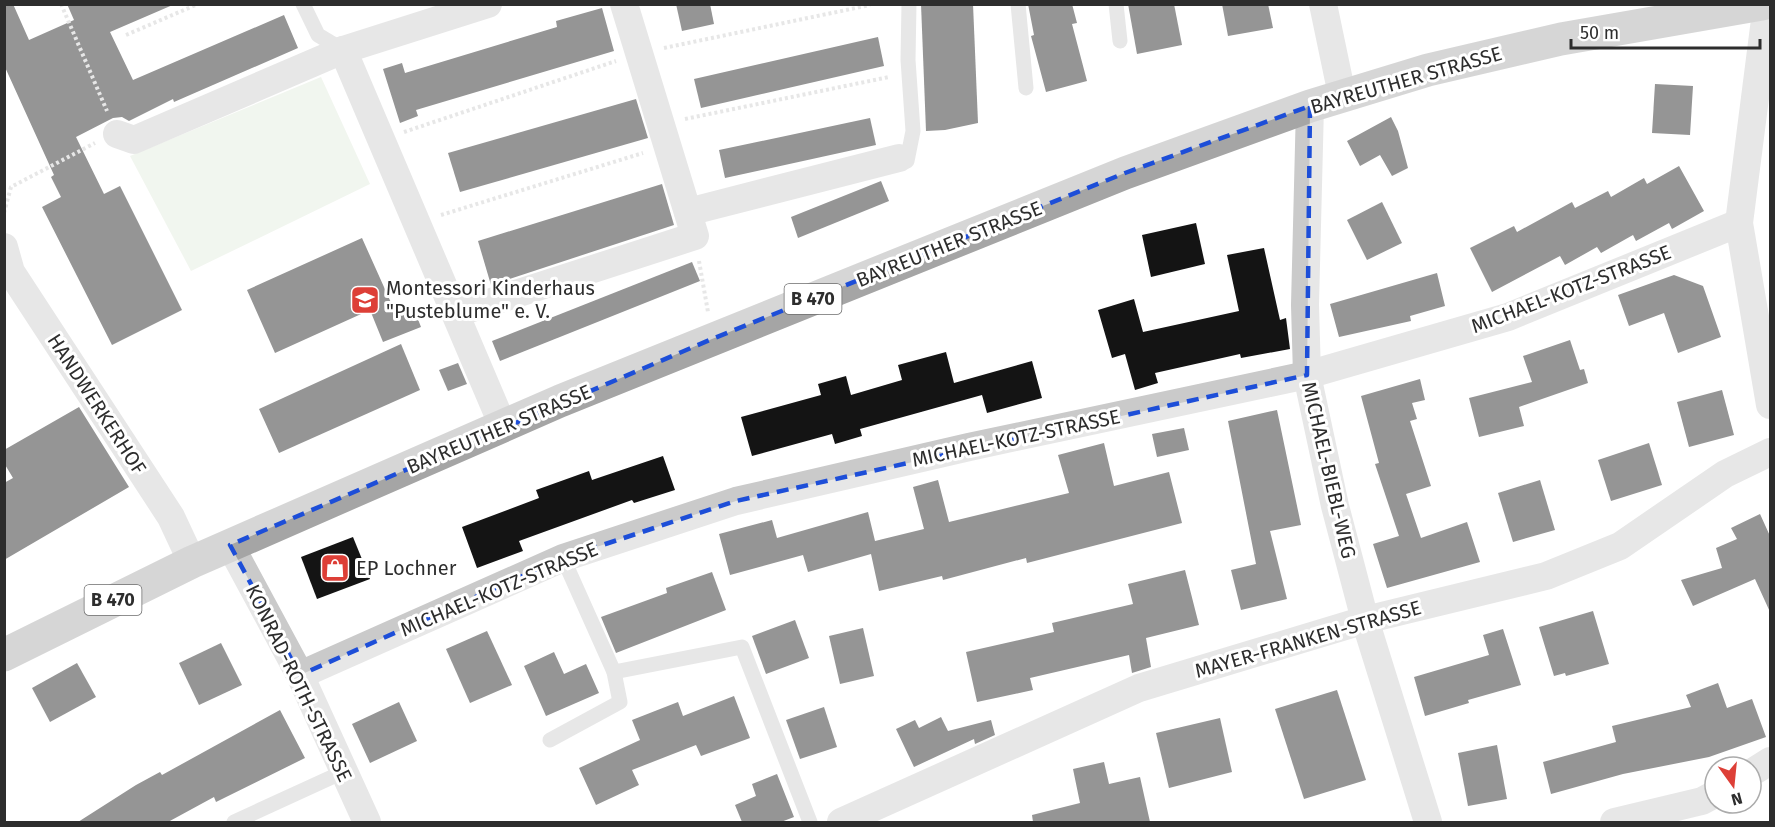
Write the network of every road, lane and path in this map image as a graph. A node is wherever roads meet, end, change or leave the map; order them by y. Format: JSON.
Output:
{"nodes":[{"id":1,"x":61,"y":4,"type":"edge"},
{"id":2,"x":198,"y":4,"type":"edge"},
{"id":3,"x":303,"y":4,"type":"edge"},
{"id":4,"x":488,"y":4,"type":"edge"},
{"id":5,"x":624,"y":4,"type":"edge"},
{"id":6,"x":909,"y":4,"type":"edge"},
{"id":7,"x":1018,"y":4,"type":"edge"},
{"id":8,"x":1116,"y":4,"type":"edge"},
{"id":9,"x":1323,"y":4,"type":"edge"},
{"id":10,"x":1762,"y":4,"type":"edge"},
{"id":11,"x":1767,"y":4,"type":"edge"},
{"id":12,"x":126,"y":35,"type":"dead end"},
{"id":13,"x":1120,"y":41,"type":"dead end"},
{"id":14,"x":343,"y":50,"type":"junction"},
{"id":15,"x":893,"y":76,"type":"dead end"},
{"id":16,"x":1026,"y":88,"type":"dead end"},
{"id":17,"x":1342,"y":95,"type":"junction"},
{"id":18,"x":1310,"y":106,"type":"junction"},
{"id":19,"x":117,"y":134,"type":"junction"},
{"id":20,"x":664,"y":134,"type":"junction"},
{"id":21,"x":903,"y":160,"type":"joint"},
{"id":22,"x":4,"y":213,"type":"edge"},
{"id":23,"x":417,"y":222,"type":"junction"},
{"id":24,"x":1739,"y":223,"type":"junction"},
{"id":25,"x":691,"y":224,"type":"junction"},
{"id":26,"x":4,"y":246,"type":"edge"},
{"id":27,"x":457,"y":313,"type":"junction"},
{"id":28,"x":712,"y":339,"type":"junction"},
{"id":29,"x":1307,"y":375,"type":"junction"},
{"id":30,"x":1770,"y":405,"type":"edge"},
{"id":31,"x":503,"y":426,"type":"junction"},
{"id":32,"x":1770,"y":452,"type":"edge"},
{"id":33,"x":230,"y":545,"type":"junction"},
{"id":34,"x":563,"y":558,"type":"junction"},
{"id":35,"x":192,"y":562,"type":"junction"},
{"id":36,"x":1365,"y":620,"type":"junction"},
{"id":37,"x":4,"y":655,"type":"edge"},
{"id":38,"x":614,"y":672,"type":"junction"},
{"id":39,"x":300,"y":675,"type":"junction"},
{"id":40,"x":550,"y":740,"type":"dead end"},
{"id":41,"x":343,"y":772,"type":"junction"},
{"id":42,"x":1703,"y":800,"type":"edge"},
{"id":43,"x":234,"y":822,"type":"edge"},
{"id":44,"x":367,"y":822,"type":"edge"},
{"id":45,"x":810,"y":822,"type":"edge"},
{"id":46,"x":841,"y":822,"type":"edge"},
{"id":47,"x":1428,"y":822,"type":"edge"},
{"id":48,"x":1614,"y":822,"type":"edge"}],
"edges":[{"from":1,"to":19,"type":"path"},
{"from":2,"to":12,"type":"path"},
{"from":3,"to":14,"type":"lane"},
{"from":4,"to":14,"type":"street"},
{"from":5,"to":20,"type":"street"},
{"from":6,"to":21,"type":"lane"},
{"from":7,"to":16,"type":"lane"},
{"from":8,"to":13,"type":"lane"},
{"from":9,"to":17,"type":"street"},
{"from":10,"to":17,"type":"main road","name":"BAYREUTHER STRASSE","number":"B 470"},
{"from":11,"to":24,"type":"street"},
{"from":14,"to":19,"type":"street"},
{"from":14,"to":23,"type":"street"},
{"from":15,"to":20,"type":"path"},
{"from":17,"to":18,"type":"main road","name":"BAYREUTHER STRASSE","number":"B 470"},
{"from":18,"to":28,"type":"main road","name":"BAYREUTHER STRASSE","number":"B 470"},
{"from":18,"to":29,"type":"street","name":"MICHAEL-BIEBL-WEG"},
{"from":19,"to":22,"type":"path"},
{"from":20,"to":23,"type":"path"},
{"from":20,"to":25,"type":"street"},
{"from":21,"to":25,"type":"street"},
{"from":23,"to":27,"type":"street"},
{"from":24,"to":29,"type":"street","name":"MICHAEL-KOTZ-STRASSE"},
{"from":24,"to":30,"type":"street"},
{"from":25,"to":27,"type":"street"},
{"from":25,"to":28,"type":"path"},
{"from":26,"to":35,"type":"street","name":"HANDWERKERHOF"},
{"from":27,"to":31,"type":"street"},
{"from":28,"to":31,"type":"main road","name":"BAYREUTHER STRASSE","number":"B 470"},
{"from":29,"to":34,"type":"street","name":"MICHAEL-KOTZ-STRASSE"},
{"from":29,"to":36,"type":"street","name":"MICHAEL-BIEBL-WEG"},
{"from":31,"to":33,"type":"main road","name":"BAYREUTHER STRASSE","number":"B 470"},
{"from":32,"to":36,"type":"street","name":"MAYER-FRANKEN-STRASSE"},
{"from":33,"to":35,"type":"main road","name":"BAYREUTHER STRASSE","number":"B 470"},
{"from":33,"to":39,"type":"street","name":"KONRAD-ROTH-STRASSE"},
{"from":34,"to":38,"type":"lane"},
{"from":34,"to":39,"type":"street","name":"MICHAEL-KOTZ-STRASSE"},
{"from":35,"to":37,"type":"main road","name":"BAYREUTHER STRASSE","number":"B 470"},
{"from":36,"to":46,"type":"street","name":"MAYER-FRANKEN-STRASSE"},
{"from":36,"to":47,"type":"street","name":"MICHAEL-BIEBL-WEG"},
{"from":38,"to":40,"type":"lane"},
{"from":38,"to":45,"type":"lane"},
{"from":39,"to":41,"type":"street","name":"KONRAD-ROTH-STRASSE"},
{"from":41,"to":43,"type":"lane"},
{"from":41,"to":44,"type":"street","name":"KONRAD-ROTH-STRASSE"},
{"from":42,"to":48,"type":"street"}]}
